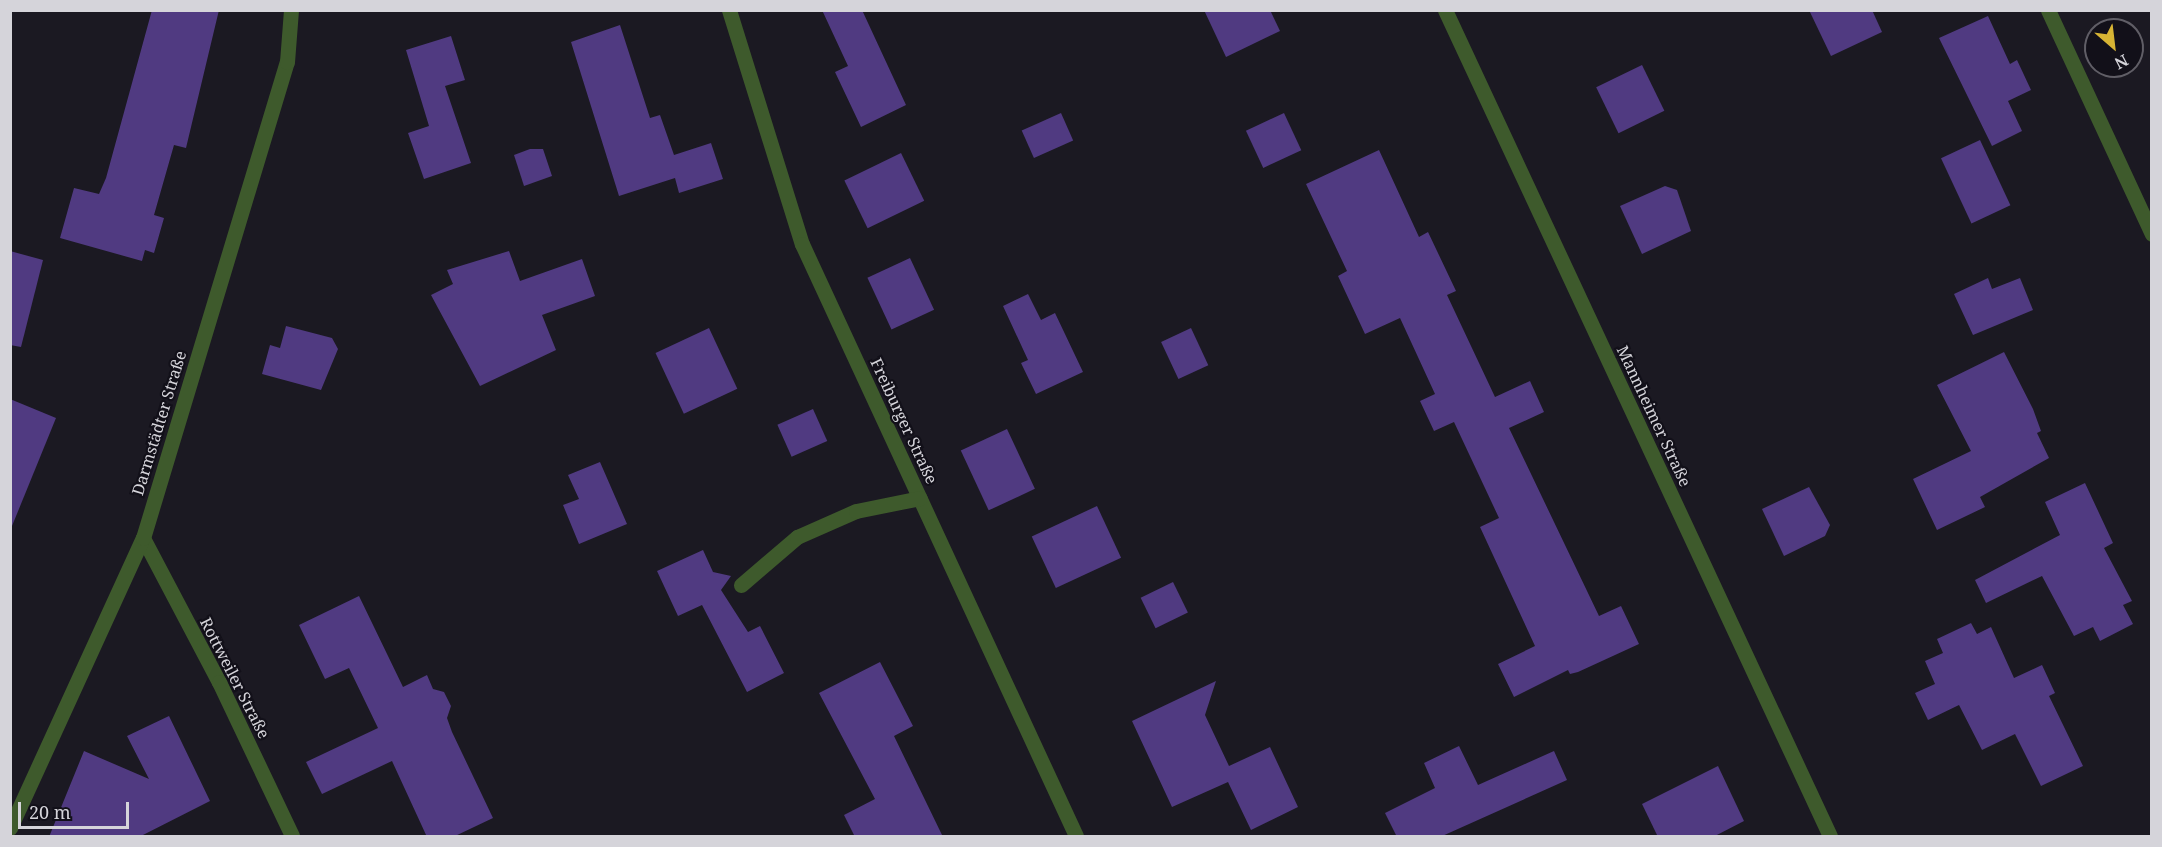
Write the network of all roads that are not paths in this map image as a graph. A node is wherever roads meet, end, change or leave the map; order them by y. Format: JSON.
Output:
{"nodes":[{"id":1,"x":291,"y":10,"type":"edge"},
{"id":2,"x":729,"y":10,"type":"edge"},
{"id":3,"x":1445,"y":10,"type":"edge"},
{"id":4,"x":2048,"y":10,"type":"edge"},
{"id":5,"x":2151,"y":234,"type":"edge"},
{"id":6,"x":920,"y":498,"type":"junction"},
{"id":7,"x":142,"y":538,"type":"junction"},
{"id":8,"x":741,"y":585,"type":"dead end"},
{"id":9,"x":10,"y":828,"type":"edge"},
{"id":10,"x":292,"y":837,"type":"edge"},
{"id":11,"x":1076,"y":837,"type":"edge"},
{"id":12,"x":1830,"y":837,"type":"edge"}],
"edges":[{"from":1,"to":7,"type":"street","name":"Darmstädter Straße"},
{"from":2,"to":6,"type":"street","name":"Freiburger Straße"},
{"from":3,"to":12,"type":"street","name":"Mannheimer Straße"},
{"from":4,"to":5,"type":"street"},
{"from":6,"to":8,"type":"street"},
{"from":6,"to":11,"type":"street","name":"Freiburger Straße"},
{"from":7,"to":9,"type":"street","name":"Darmstädter Straße"},
{"from":7,"to":10,"type":"street","name":"Rottweiler Straße"}]}
